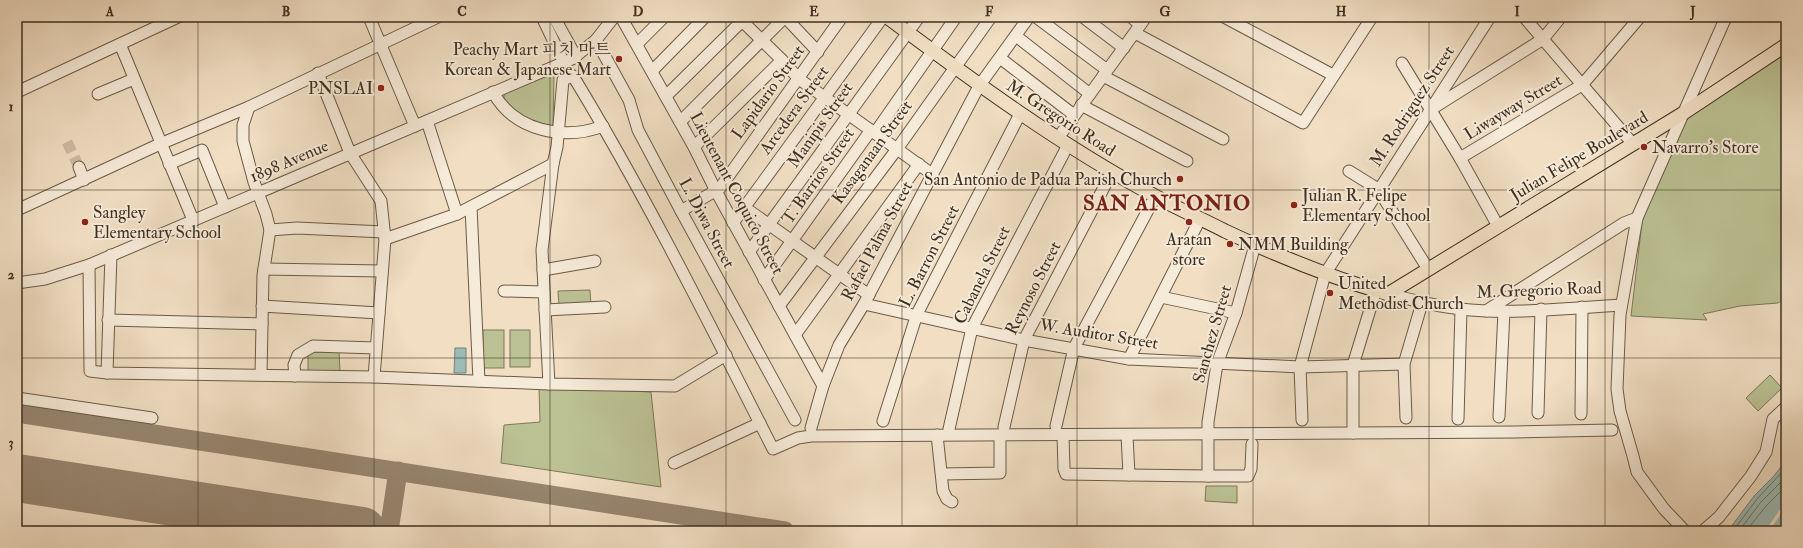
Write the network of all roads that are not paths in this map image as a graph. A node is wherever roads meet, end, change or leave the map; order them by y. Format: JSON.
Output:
{"nodes":[{"id":1,"x":178,"y":17,"type":"edge"},
{"id":2,"x":369,"y":17,"type":"edge"},
{"id":3,"x":438,"y":17,"type":"edge"},
{"id":4,"x":542,"y":17,"type":"edge"},
{"id":5,"x":554,"y":17,"type":"edge"},
{"id":6,"x":614,"y":17,"type":"edge"},
{"id":7,"x":621,"y":17,"type":"edge"},
{"id":8,"x":664,"y":17,"type":"edge"},
{"id":9,"x":705,"y":17,"type":"edge"},
{"id":10,"x":785,"y":17,"type":"edge"},
{"id":11,"x":842,"y":17,"type":"edge"},
{"id":12,"x":884,"y":17,"type":"edge"},
{"id":13,"x":887,"y":17,"type":"edge"},
{"id":14,"x":919,"y":17,"type":"edge"},
{"id":15,"x":956,"y":17,"type":"edge"},
{"id":16,"x":991,"y":17,"type":"edge"},
{"id":17,"x":1029,"y":17,"type":"edge"},
{"id":18,"x":1036,"y":17,"type":"edge"},
{"id":19,"x":1083,"y":17,"type":"edge"},
{"id":20,"x":1131,"y":17,"type":"edge"},
{"id":21,"x":1224,"y":17,"type":"edge"},
{"id":22,"x":1371,"y":17,"type":"edge"},
{"id":23,"x":1490,"y":17,"type":"edge"},
{"id":24,"x":1524,"y":17,"type":"edge"},
{"id":25,"x":1561,"y":17,"type":"edge"},
{"id":26,"x":1640,"y":17,"type":"edge"},
{"id":27,"x":1726,"y":17,"type":"edge"},
{"id":28,"x":740,"y":19,"type":"edge"},
{"id":29,"x":1140,"y":25,"type":"edge"},
{"id":30,"x":908,"y":33,"type":"junction"},
{"id":31,"x":1016,"y":36,"type":"junction"},
{"id":32,"x":1543,"y":39,"type":"junction"},
{"id":33,"x":596,"y":40,"type":"junction"},
{"id":34,"x":762,"y":40,"type":"junction"},
{"id":35,"x":381,"y":43,"type":"junction"},
{"id":36,"x":120,"y":44,"type":"junction"},
{"id":37,"x":637,"y":44,"type":"junction"},
{"id":38,"x":1786,"y":45,"type":"edge"},
{"id":39,"x":1124,"y":48,"type":"junction"},
{"id":40,"x":931,"y":50,"type":"junction"},
{"id":41,"x":818,"y":52,"type":"junction"},
{"id":42,"x":1000,"y":58,"type":"junction"},
{"id":43,"x":571,"y":60,"type":"junction"},
{"id":44,"x":782,"y":60,"type":"junction"},
{"id":45,"x":1402,"y":63,"type":"dead end"},
{"id":46,"x":955,"y":68,"type":"junction"},
{"id":47,"x":652,"y":71,"type":"junction"},
{"id":48,"x":318,"y":73,"type":"junction"},
{"id":49,"x":1105,"y":73,"type":"junction"},
{"id":50,"x":1333,"y":75,"type":"junction"},
{"id":51,"x":134,"y":79,"type":"junction"},
{"id":52,"x":799,"y":79,"type":"junction"},
{"id":53,"x":1582,"y":85,"type":"junction"},
{"id":54,"x":979,"y":86,"type":"junction"},
{"id":55,"x":17,"y":92,"type":"edge"},
{"id":56,"x":493,"y":92,"type":"junction"},
{"id":57,"x":98,"y":94,"type":"dead end"},
{"id":58,"x":1090,"y":94,"type":"junction"},
{"id":59,"x":666,"y":96,"type":"junction"},
{"id":60,"x":825,"y":98,"type":"junction"},
{"id":61,"x":1081,"y":105,"type":"junction"},
{"id":62,"x":249,"y":107,"type":"junction"},
{"id":63,"x":1430,"y":110,"type":"junction"},
{"id":64,"x":1020,"y":114,"type":"junction"},
{"id":65,"x":1682,"y":114,"type":"junction"},
{"id":66,"x":849,"y":115,"type":"junction"},
{"id":67,"x":1074,"y":115,"type":"junction"},
{"id":68,"x":426,"y":121,"type":"junction"},
{"id":69,"x":680,"y":122,"type":"junction"},
{"id":70,"x":415,"y":126,"type":"junction"},
{"id":71,"x":603,"y":126,"type":"junction"},
{"id":72,"x":558,"y":132,"type":"junction"},
{"id":73,"x":873,"y":132,"type":"junction"},
{"id":74,"x":1223,"y":139,"type":"dead end"},
{"id":75,"x":1063,"y":142,"type":"junction"},
{"id":76,"x":160,"y":144,"type":"junction"},
{"id":77,"x":1633,"y":144,"type":"junction"},
{"id":78,"x":694,"y":147,"type":"junction"},
{"id":79,"x":897,"y":149,"type":"junction"},
{"id":80,"x":350,"y":153,"type":"junction"},
{"id":81,"x":1460,"y":158,"type":"junction"},
{"id":82,"x":1187,"y":161,"type":"dead end"},
{"id":83,"x":169,"y":164,"type":"junction"},
{"id":84,"x":553,"y":164,"type":"junction"},
{"id":85,"x":919,"y":164,"type":"junction"},
{"id":86,"x":78,"y":167,"type":"tunnel mouth"},
{"id":87,"x":1349,"y":171,"type":"dead end"},
{"id":88,"x":1112,"y":172,"type":"junction"},
{"id":89,"x":932,"y":174,"type":"junction"},
{"id":90,"x":84,"y":180,"type":"junction"},
{"id":91,"x":1378,"y":189,"type":"junction"},
{"id":92,"x":716,"y":191,"type":"junction"},
{"id":93,"x":257,"y":193,"type":"junction"},
{"id":94,"x":1155,"y":197,"type":"junction"},
{"id":95,"x":225,"y":207,"type":"junction"},
{"id":96,"x":471,"y":207,"type":"junction"},
{"id":97,"x":744,"y":207,"type":"junction"},
{"id":98,"x":17,"y":210,"type":"edge"},
{"id":99,"x":680,"y":211,"type":"junction"},
{"id":100,"x":457,"y":214,"type":"junction"},
{"id":101,"x":1637,"y":218,"type":"junction"},
{"id":102,"x":1200,"y":219,"type":"junction"},
{"id":103,"x":193,"y":220,"type":"junction"},
{"id":104,"x":733,"y":223,"type":"junction"},
{"id":105,"x":770,"y":225,"type":"junction"},
{"id":106,"x":1498,"y":226,"type":"junction"},
{"id":107,"x":270,"y":230,"type":"junction"},
{"id":108,"x":384,"y":235,"type":"junction"},
{"id":109,"x":793,"y":241,"type":"junction"},
{"id":110,"x":1254,"y":245,"type":"junction"},
{"id":111,"x":749,"y":252,"type":"junction"},
{"id":112,"x":111,"y":255,"type":"junction"},
{"id":113,"x":816,"y":257,"type":"junction"},
{"id":114,"x":595,"y":261,"type":"dead end"},
{"id":115,"x":89,"y":265,"type":"junction"},
{"id":116,"x":264,"y":269,"type":"junction"},
{"id":117,"x":1428,"y":269,"type":"junction"},
{"id":118,"x":543,"y":270,"type":"junction"},
{"id":119,"x":382,"y":271,"type":"junction"},
{"id":120,"x":840,"y":274,"type":"junction"},
{"id":121,"x":1324,"y":274,"type":"junction"},
{"id":122,"x":764,"y":280,"type":"junction"},
{"id":123,"x":17,"y":283,"type":"edge"},
{"id":124,"x":504,"y":291,"type":"dead end"},
{"id":125,"x":544,"y":292,"type":"junction"},
{"id":126,"x":1382,"y":292,"type":"junction"},
{"id":127,"x":1161,"y":297,"type":"junction"},
{"id":128,"x":867,"y":299,"type":"junction"},
{"id":129,"x":1422,"y":303,"type":"junction"},
{"id":130,"x":1621,"y":305,"type":"junction"},
{"id":131,"x":262,"y":306,"type":"junction"},
{"id":132,"x":779,"y":306,"type":"junction"},
{"id":133,"x":605,"y":307,"type":"dead end"},
{"id":134,"x":1582,"y":307,"type":"junction"},
{"id":135,"x":1461,"y":309,"type":"junction"},
{"id":136,"x":545,"y":310,"type":"junction"},
{"id":137,"x":1541,"y":310,"type":"junction"},
{"id":138,"x":1486,"y":311,"type":"junction"},
{"id":139,"x":1504,"y":311,"type":"junction"},
{"id":140,"x":1236,"y":312,"type":"junction"},
{"id":141,"x":379,"y":313,"type":"junction"},
{"id":142,"x":917,"y":314,"type":"junction"},
{"id":143,"x":108,"y":320,"type":"junction"},
{"id":144,"x":262,"y":324,"type":"junction"},
{"id":145,"x":972,"y":328,"type":"junction"},
{"id":146,"x":795,"y":335,"type":"junction"},
{"id":147,"x":1024,"y":340,"type":"junction"},
{"id":148,"x":376,"y":348,"type":"junction"},
{"id":149,"x":1074,"y":348,"type":"junction"},
{"id":150,"x":726,"y":355,"type":"junction"},
{"id":151,"x":1129,"y":360,"type":"junction"},
{"id":152,"x":1217,"y":364,"type":"junction"},
{"id":153,"x":1404,"y":364,"type":"junction"},
{"id":154,"x":1353,"y":365,"type":"junction"},
{"id":155,"x":1300,"y":367,"type":"junction"},
{"id":156,"x":107,"y":373,"type":"junction"},
{"id":157,"x":261,"y":375,"type":"junction"},
{"id":158,"x":294,"y":376,"type":"junction"},
{"id":159,"x":374,"y":377,"type":"junction"},
{"id":160,"x":479,"y":381,"type":"junction"},
{"id":161,"x":549,"y":384,"type":"junction"},
{"id":162,"x":823,"y":386,"type":"junction"},
{"id":163,"x":17,"y":398,"type":"edge"},
{"id":164,"x":1786,"y":407,"type":"edge"},
{"id":165,"x":1538,"y":413,"type":"dead end"},
{"id":166,"x":1581,"y":414,"type":"dead end"},
{"id":167,"x":1499,"y":417,"type":"dead end"},
{"id":168,"x":152,"y":418,"type":"dead end"},
{"id":169,"x":1406,"y":418,"type":"dead end"},
{"id":170,"x":1458,"y":419,"type":"dead end"},
{"id":171,"x":795,"y":420,"type":"dead end"},
{"id":172,"x":1302,"y":420,"type":"dead end"},
{"id":173,"x":883,"y":421,"type":"dead end"},
{"id":174,"x":760,"y":423,"type":"junction"},
{"id":175,"x":1056,"y":426,"type":"dead end"},
{"id":176,"x":811,"y":428,"type":"dead end"},
{"id":177,"x":949,"y":429,"type":"dead end"},
{"id":178,"x":1612,"y":430,"type":"dead end"},
{"id":179,"x":1002,"y":431,"type":"junction"},
{"id":180,"x":1353,"y":433,"type":"junction"},
{"id":181,"x":1210,"y":434,"type":"junction"},
{"id":182,"x":937,"y":435,"type":"junction"},
{"id":183,"x":1063,"y":435,"type":"junction"},
{"id":184,"x":1127,"y":435,"type":"junction"},
{"id":185,"x":1252,"y":444,"type":"dead end"},
{"id":186,"x":674,"y":463,"type":"dead end"},
{"id":187,"x":942,"y":474,"type":"junction"},
{"id":188,"x":1129,"y":475,"type":"junction"},
{"id":189,"x":1208,"y":476,"type":"junction"},
{"id":190,"x":952,"y":502,"type":"dead end"},
{"id":191,"x":1683,"y":529,"type":"edge"},
{"id":192,"x":1703,"y":531,"type":"edge"}],
"edges":[{"from":1,"to":36,"type":"street"},
{"from":2,"to":35,"type":"street"},
{"from":3,"to":35,"type":"street"},
{"from":4,"to":43,"type":"street"},
{"from":5,"to":43,"type":"street"},
{"from":6,"to":33,"type":"street","name":"1898 Avenue"},
{"from":7,"to":37,"type":"street","name":"Lieutenant Coquico Street"},
{"from":8,"to":37,"type":"street"},
{"from":9,"to":47,"type":"street"},
{"from":10,"to":34,"type":"street"},
{"from":10,"to":41,"type":"street"},
{"from":11,"to":41,"type":"street","name":"Lapidario Street"},
{"from":12,"to":60,"type":"street","name":"Arcedera Street"},
{"from":13,"to":30,"type":"main road","name":"M. Gregorio Road"},
{"from":14,"to":30,"type":"street","name":"Manipis Street"},
{"from":15,"to":40,"type":"street","name":"T. Barrios Street"},
{"from":16,"to":46,"type":"street","name":"Kasaganaan Street"},
{"from":17,"to":31,"type":"street","name":"Rafael Palma Street"},
{"from":18,"to":49,"type":"street"},
{"from":19,"to":39,"type":"street"},
{"from":20,"to":29,"type":"street"},
{"from":21,"to":50,"type":"street"},
{"from":22,"to":50,"type":"street"},
{"from":23,"to":63,"type":"street","name":"M. Rodriguez Street"},
{"from":24,"to":32,"type":"street"},
{"from":25,"to":32,"type":"street"},
{"from":26,"to":53,"type":"street","name":"Liwayway Street"},
{"from":27,"to":65,"type":"street"},
{"from":28,"to":34,"type":"street"},
{"from":28,"to":59,"type":"street"},
{"from":29,"to":39,"type":"street","name":"Cabanela Street"},
{"from":29,"to":50,"type":"street"},
{"from":30,"to":40,"type":"main road","name":"M. Gregorio Road"},
{"from":30,"to":66,"type":"street","name":"Manipis Street"},
{"from":31,"to":42,"type":"street","name":"Rafael Palma Street"},
{"from":31,"to":58,"type":"street"},
{"from":32,"to":53,"type":"street"},
{"from":32,"to":63,"type":"street"},
{"from":33,"to":43,"type":"street","name":"1898 Avenue"},
{"from":33,"to":99,"type":"street","name":"L. Diwa Street"},
{"from":34,"to":44,"type":"street"},
{"from":34,"to":69,"type":"street"},
{"from":35,"to":48,"type":"street"},
{"from":35,"to":70,"type":"street"},
{"from":36,"to":51,"type":"street"},
{"from":36,"to":55,"type":"street"},
{"from":37,"to":47,"type":"street","name":"Lieutenant Coquico Street"},
{"from":38,"to":65,"type":"main road","name":"Julian Felipe Boulevard"},
{"from":39,"to":49,"type":"street","name":"Cabanela Street"},
{"from":40,"to":46,"type":"main road","name":"M. Gregorio Road"},
{"from":40,"to":73,"type":"street","name":"T. Barrios Street"},
{"from":41,"to":52,"type":"street","name":"Lapidario Street"},
{"from":42,"to":54,"type":"street","name":"Rafael Palma Street"},
{"from":42,"to":67,"type":"street"},
{"from":43,"to":56,"type":"street","name":"1898 Avenue"},
{"from":44,"to":52,"type":"street"},
{"from":44,"to":78,"type":"street"},
{"from":45,"to":63,"type":"street"},
{"from":46,"to":54,"type":"main road","name":"M. Gregorio Road"},
{"from":46,"to":79,"type":"street","name":"Kasaganaan Street"},
{"from":47,"to":59,"type":"street","name":"Lieutenant Coquico Street"},
{"from":48,"to":62,"type":"street"},
{"from":48,"to":80,"type":"street"},
{"from":49,"to":58,"type":"street","name":"Cabanela Street"},
{"from":49,"to":74,"type":"street"},
{"from":51,"to":57,"type":"street"},
{"from":51,"to":76,"type":"street"},
{"from":52,"to":60,"type":"street"},
{"from":52,"to":92,"type":"street","name":"Lapidario Street"},
{"from":53,"to":77,"type":"street"},
{"from":53,"to":81,"type":"street","name":"Liwayway Street"},
{"from":54,"to":64,"type":"main road","name":"M. Gregorio Road"},
{"from":54,"to":89,"type":"street","name":"Rafael Palma Street"},
{"from":56,"to":68,"type":"street","name":"1898 Avenue"},
{"from":56,"to":72,"type":"street"},
{"from":58,"to":61,"type":"street","name":"Cabanela Street"},
{"from":59,"to":69,"type":"street","name":"Lieutenant Coquico Street"},
{"from":60,"to":66,"type":"street"},
{"from":60,"to":97,"type":"street","name":"Arcedera Street"},
{"from":61,"to":67,"type":"street","name":"Cabanela Street"},
{"from":61,"to":82,"type":"street"},
{"from":62,"to":76,"type":"street"},
{"from":62,"to":93,"type":"street"},
{"from":63,"to":81,"type":"street"},
{"from":63,"to":91,"type":"street","name":"M. Rodriguez Street"},
{"from":64,"to":75,"type":"main road","name":"M. Gregorio Road"},
{"from":64,"to":142,"type":"street","name":"L. Barron Street"},
{"from":65,"to":77,"type":"main road","name":"Julian Felipe Boulevard"},
{"from":65,"to":101,"type":"street"},
{"from":66,"to":73,"type":"street"},
{"from":66,"to":105,"type":"street","name":"Manipis Street"},
{"from":67,"to":75,"type":"street","name":"Cabanela Street"},
{"from":68,"to":70,"type":"street","name":"1898 Avenue"},
{"from":68,"to":100,"type":"street"},
{"from":69,"to":78,"type":"street","name":"Lieutenant Coquico Street"},
{"from":70,"to":80,"type":"street","name":"1898 Avenue"},
{"from":71,"to":72,"type":"street"},
{"from":71,"to":72,"type":"street"},
{"from":71,"to":150,"type":"street"},
{"from":72,"to":84,"type":"street"},
{"from":73,"to":79,"type":"street"},
{"from":73,"to":109,"type":"street","name":"T. Barrios Street"},
{"from":75,"to":88,"type":"main road","name":"M. Gregorio Road"},
{"from":75,"to":145,"type":"street","name":"Cabanela Street"},
{"from":76,"to":83,"type":"street"},
{"from":76,"to":90,"type":"street"},
{"from":77,"to":106,"type":"main road","name":"Julian Felipe Boulevard"},
{"from":78,"to":92,"type":"street","name":"Lieutenant Coquico Street"},
{"from":79,"to":85,"type":"street"},
{"from":79,"to":113,"type":"street","name":"Kasaganaan Street"},
{"from":80,"to":93,"type":"street","name":"1898 Avenue"},
{"from":80,"to":108,"type":"street"},
{"from":81,"to":106,"type":"street"},
{"from":83,"to":95,"type":"street"},
{"from":83,"to":103,"type":"street"},
{"from":84,"to":96,"type":"street"},
{"from":84,"to":118,"type":"street"},
{"from":85,"to":89,"type":"street"},
{"from":85,"to":120,"type":"street"},
{"from":86,"to":90,"type":"street"},
{"from":87,"to":91,"type":"street"},
{"from":88,"to":94,"type":"main road","name":"M. Gregorio Road"},
{"from":88,"to":147,"type":"street","name":"Reynoso Street"},
{"from":89,"to":128,"type":"street","name":"Rafael Palma Street"},
{"from":90,"to":98,"type":"street"},
{"from":91,"to":117,"type":"street"},
{"from":91,"to":121,"type":"street","name":"M. Rodriguez Street"},
{"from":92,"to":99,"type":"street","name":"Lapidario Street"},
{"from":92,"to":104,"type":"street","name":"Lieutenant Coquico Street"},
{"from":93,"to":95,"type":"street","name":"1898 Avenue"},
{"from":93,"to":107,"type":"street"},
{"from":94,"to":102,"type":"main road","name":"M. Gregorio Road"},
{"from":94,"to":149,"type":"street"},
{"from":95,"to":103,"type":"street","name":"1898 Avenue"},
{"from":96,"to":100,"type":"street"},
{"from":96,"to":160,"type":"street"},
{"from":97,"to":104,"type":"street","name":"Arcedera Street"},
{"from":97,"to":105,"type":"street"},
{"from":99,"to":171,"type":"street","name":"L. Diwa Street"},
{"from":100,"to":108,"type":"street"},
{"from":101,"to":130,"type":"street"},
{"from":101,"to":138,"type":"street"},
{"from":102,"to":110,"type":"main road","name":"M. Gregorio Road"},
{"from":102,"to":127,"type":"street"},
{"from":103,"to":112,"type":"street","name":"1898 Avenue"},
{"from":104,"to":111,"type":"street","name":"Lieutenant Coquico Street"},
{"from":105,"to":109,"type":"street"},
{"from":105,"to":111,"type":"street","name":"Manipis Street"},
{"from":106,"to":117,"type":"main road","name":"Julian Felipe Boulevard"},
{"from":107,"to":108,"type":"street"},
{"from":107,"to":116,"type":"street"},
{"from":108,"to":119,"type":"street"},
{"from":109,"to":113,"type":"street"},
{"from":109,"to":122,"type":"street","name":"T. Barrios Street"},
{"from":110,"to":121,"type":"main road","name":"M. Gregorio Road"},
{"from":110,"to":140,"type":"street","name":"Sanchez Street"},
{"from":111,"to":122,"type":"street","name":"Lieutenant Coquico Street"},
{"from":112,"to":115,"type":"street","name":"1898 Avenue"},
{"from":112,"to":143,"type":"street"},
{"from":113,"to":120,"type":"street"},
{"from":113,"to":132,"type":"street","name":"Kasaganaan Street"},
{"from":114,"to":118,"type":"street"},
{"from":115,"to":123,"type":"street","name":"1898 Avenue"},
{"from":115,"to":156,"type":"street"},
{"from":116,"to":119,"type":"street"},
{"from":116,"to":131,"type":"street"},
{"from":117,"to":126,"type":"main road","name":"Julian Felipe Boulevard"},
{"from":118,"to":125,"type":"street"},
{"from":119,"to":141,"type":"street"},
{"from":120,"to":128,"type":"street"},
{"from":120,"to":146,"type":"street"},
{"from":121,"to":126,"type":"main road","name":"M. Gregorio Road"},
{"from":121,"to":155,"type":"street","name":"M. Rodriguez Street"},
{"from":122,"to":132,"type":"street","name":"Lieutenant Coquico Street"},
{"from":124,"to":125,"type":"street"},
{"from":125,"to":136,"type":"street"},
{"from":126,"to":129,"type":"street","name":"M. Gregorio Road"},
{"from":126,"to":154,"type":"street"},
{"from":127,"to":140,"type":"street"},
{"from":127,"to":151,"type":"street"},
{"from":128,"to":142,"type":"street","name":"W. Auditor Street"},
{"from":128,"to":162,"type":"street","name":"Rafael Palma Street"},
{"from":129,"to":135,"type":"street","name":"M. Gregorio Road"},
{"from":129,"to":153,"type":"street"},
{"from":130,"to":134,"type":"street","name":"M. Gregorio Road"},
{"from":130,"to":191,"type":"street"},
{"from":131,"to":141,"type":"street"},
{"from":131,"to":144,"type":"street"},
{"from":132,"to":146,"type":"street","name":"Lieutenant Coquico Street"},
{"from":133,"to":136,"type":"street"},
{"from":134,"to":137,"type":"street","name":"M. Gregorio Road"},
{"from":134,"to":166,"type":"street"},
{"from":135,"to":138,"type":"street","name":"M. Gregorio Road"},
{"from":135,"to":170,"type":"street"},
{"from":136,"to":161,"type":"street"},
{"from":137,"to":139,"type":"street","name":"M. Gregorio Road"},
{"from":137,"to":165,"type":"street"},
{"from":138,"to":139,"type":"street","name":"M. Gregorio Road"},
{"from":139,"to":167,"type":"street"},
{"from":140,"to":152,"type":"street","name":"Sanchez Street"},
{"from":141,"to":148,"type":"street"},
{"from":142,"to":145,"type":"street","name":"W. Auditor Street"},
{"from":142,"to":173,"type":"street","name":"L. Barron Street"},
{"from":143,"to":144,"type":"street"},
{"from":143,"to":156,"type":"street"},
{"from":144,"to":157,"type":"street"},
{"from":145,"to":147,"type":"street","name":"W. Auditor Street"},
{"from":145,"to":177,"type":"street","name":"Cabanela Street"},
{"from":146,"to":162,"type":"street","name":"Lieutenant Coquico Street"},
{"from":147,"to":149,"type":"street","name":"W. Auditor Street"},
{"from":147,"to":179,"type":"street","name":"Reynoso Street"},
{"from":148,"to":158,"type":"street"},
{"from":148,"to":159,"type":"street"},
{"from":149,"to":151,"type":"street","name":"W. Auditor Street"},
{"from":149,"to":175,"type":"street"},
{"from":150,"to":161,"type":"street"},
{"from":150,"to":174,"type":"street"},
{"from":151,"to":152,"type":"street","name":"W. Auditor Street"},
{"from":152,"to":155,"type":"street","name":"W. Auditor Street"},
{"from":152,"to":181,"type":"street","name":"Sanchez Street"},
{"from":153,"to":154,"type":"street","name":"W. Auditor Street"},
{"from":153,"to":169,"type":"street"},
{"from":154,"to":155,"type":"street","name":"W. Auditor Street"},
{"from":154,"to":180,"type":"street"},
{"from":155,"to":172,"type":"street","name":"M. Rodriguez Street"},
{"from":156,"to":157,"type":"street"},
{"from":157,"to":158,"type":"street"},
{"from":158,"to":159,"type":"street"},
{"from":159,"to":160,"type":"street"},
{"from":160,"to":161,"type":"street"},
{"from":162,"to":176,"type":"street","name":"Rafael Palma Street"},
{"from":163,"to":168,"type":"street"},
{"from":164,"to":192,"type":"street"},
{"from":174,"to":182,"type":"street"},
{"from":174,"to":186,"type":"street"},
{"from":178,"to":180,"type":"street"},
{"from":179,"to":182,"type":"street"},
{"from":179,"to":183,"type":"street"},
{"from":179,"to":187,"type":"street","name":"Reynoso Street"},
{"from":180,"to":181,"type":"street"},
{"from":181,"to":184,"type":"street"},
{"from":181,"to":189,"type":"street","name":"Sanchez Street"},
{"from":182,"to":187,"type":"street"},
{"from":183,"to":184,"type":"street"},
{"from":183,"to":188,"type":"street"},
{"from":184,"to":188,"type":"street"},
{"from":185,"to":189,"type":"street"},
{"from":187,"to":190,"type":"street"},
{"from":188,"to":189,"type":"street"}]}
